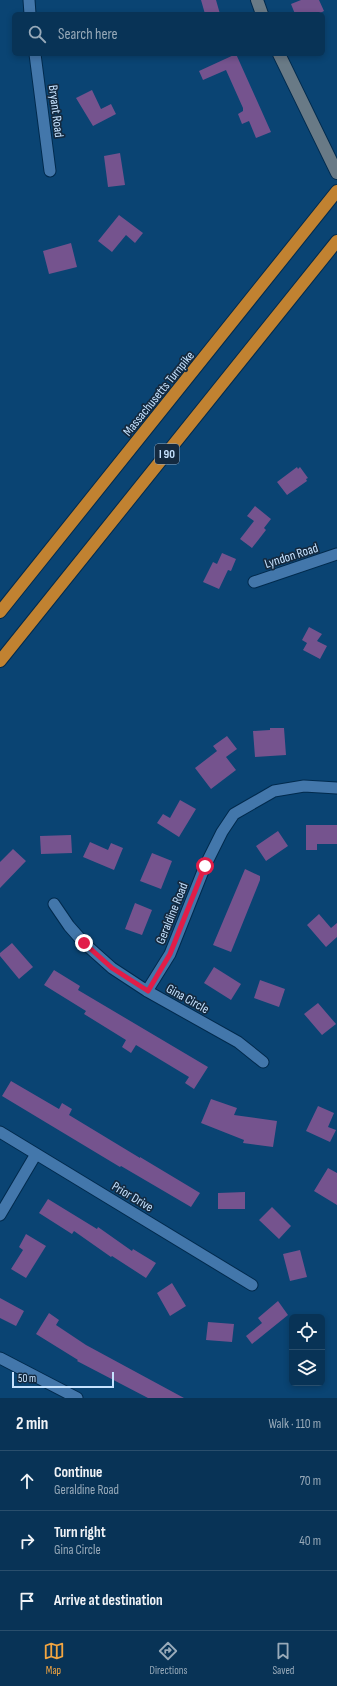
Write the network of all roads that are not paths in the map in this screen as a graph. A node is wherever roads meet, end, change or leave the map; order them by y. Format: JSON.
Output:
{"nodes":[{"id":1,"x":29,"y":0,"type":"edge"},
{"id":2,"x":257,"y":0,"type":"edge"},
{"id":3,"x":30,"y":12,"type":"edge"},
{"id":4,"x":261,"y":12,"type":"edge"},
{"id":5,"x":36,"y":56,"type":"edge"},
{"id":6,"x":280,"y":56,"type":"edge"},
{"id":7,"x":50,"y":171,"type":"dead end"},
{"id":8,"x":337,"y":173,"type":"edge"},
{"id":9,"x":337,"y":191,"type":"edge"},
{"id":10,"x":335,"y":243,"type":"edge"},
{"id":11,"x":337,"y":554,"type":"edge"},
{"id":12,"x":254,"y":582,"type":"dead end"},
{"id":13,"x":0,"y":612,"type":"edge"},
{"id":14,"x":0,"y":661,"type":"edge"},
{"id":15,"x":337,"y":788,"type":"edge"},
{"id":16,"x":54,"y":904,"type":"dead end"},
{"id":17,"x":148,"y":991,"type":"junction"},
{"id":18,"x":263,"y":1062,"type":"dead end"},
{"id":19,"x":0,"y":1132,"type":"edge"},
{"id":20,"x":36,"y":1154,"type":"junction"},
{"id":21,"x":0,"y":1215,"type":"edge"},
{"id":22,"x":252,"y":1284,"type":"dead end"},
{"id":23,"x":0,"y":1358,"type":"edge"},
{"id":24,"x":77,"y":1398,"type":"edge"}],
"edges":[{"from":1,"to":3,"type":"street"},
{"from":2,"to":4,"type":"main road"},
{"from":5,"to":7,"type":"street","name":"Bryant Road"},
{"from":6,"to":8,"type":"main road"},
{"from":9,"to":13,"type":"highway","name":"Massachusetts Turnpike","number":"I 90"},
{"from":10,"to":14,"type":"highway","number":"I 90"},
{"from":11,"to":12,"type":"street","name":"Lyndon Road"},
{"from":15,"to":17,"type":"street","name":"Geraldine Road"},
{"from":16,"to":17,"type":"street","name":"Gina Circle"},
{"from":17,"to":18,"type":"street","name":"Gina Circle"},
{"from":19,"to":20,"type":"street","name":"Prior Drive"},
{"from":20,"to":21,"type":"street"},
{"from":20,"to":22,"type":"street","name":"Prior Drive"},
{"from":23,"to":24,"type":"street"}]}
